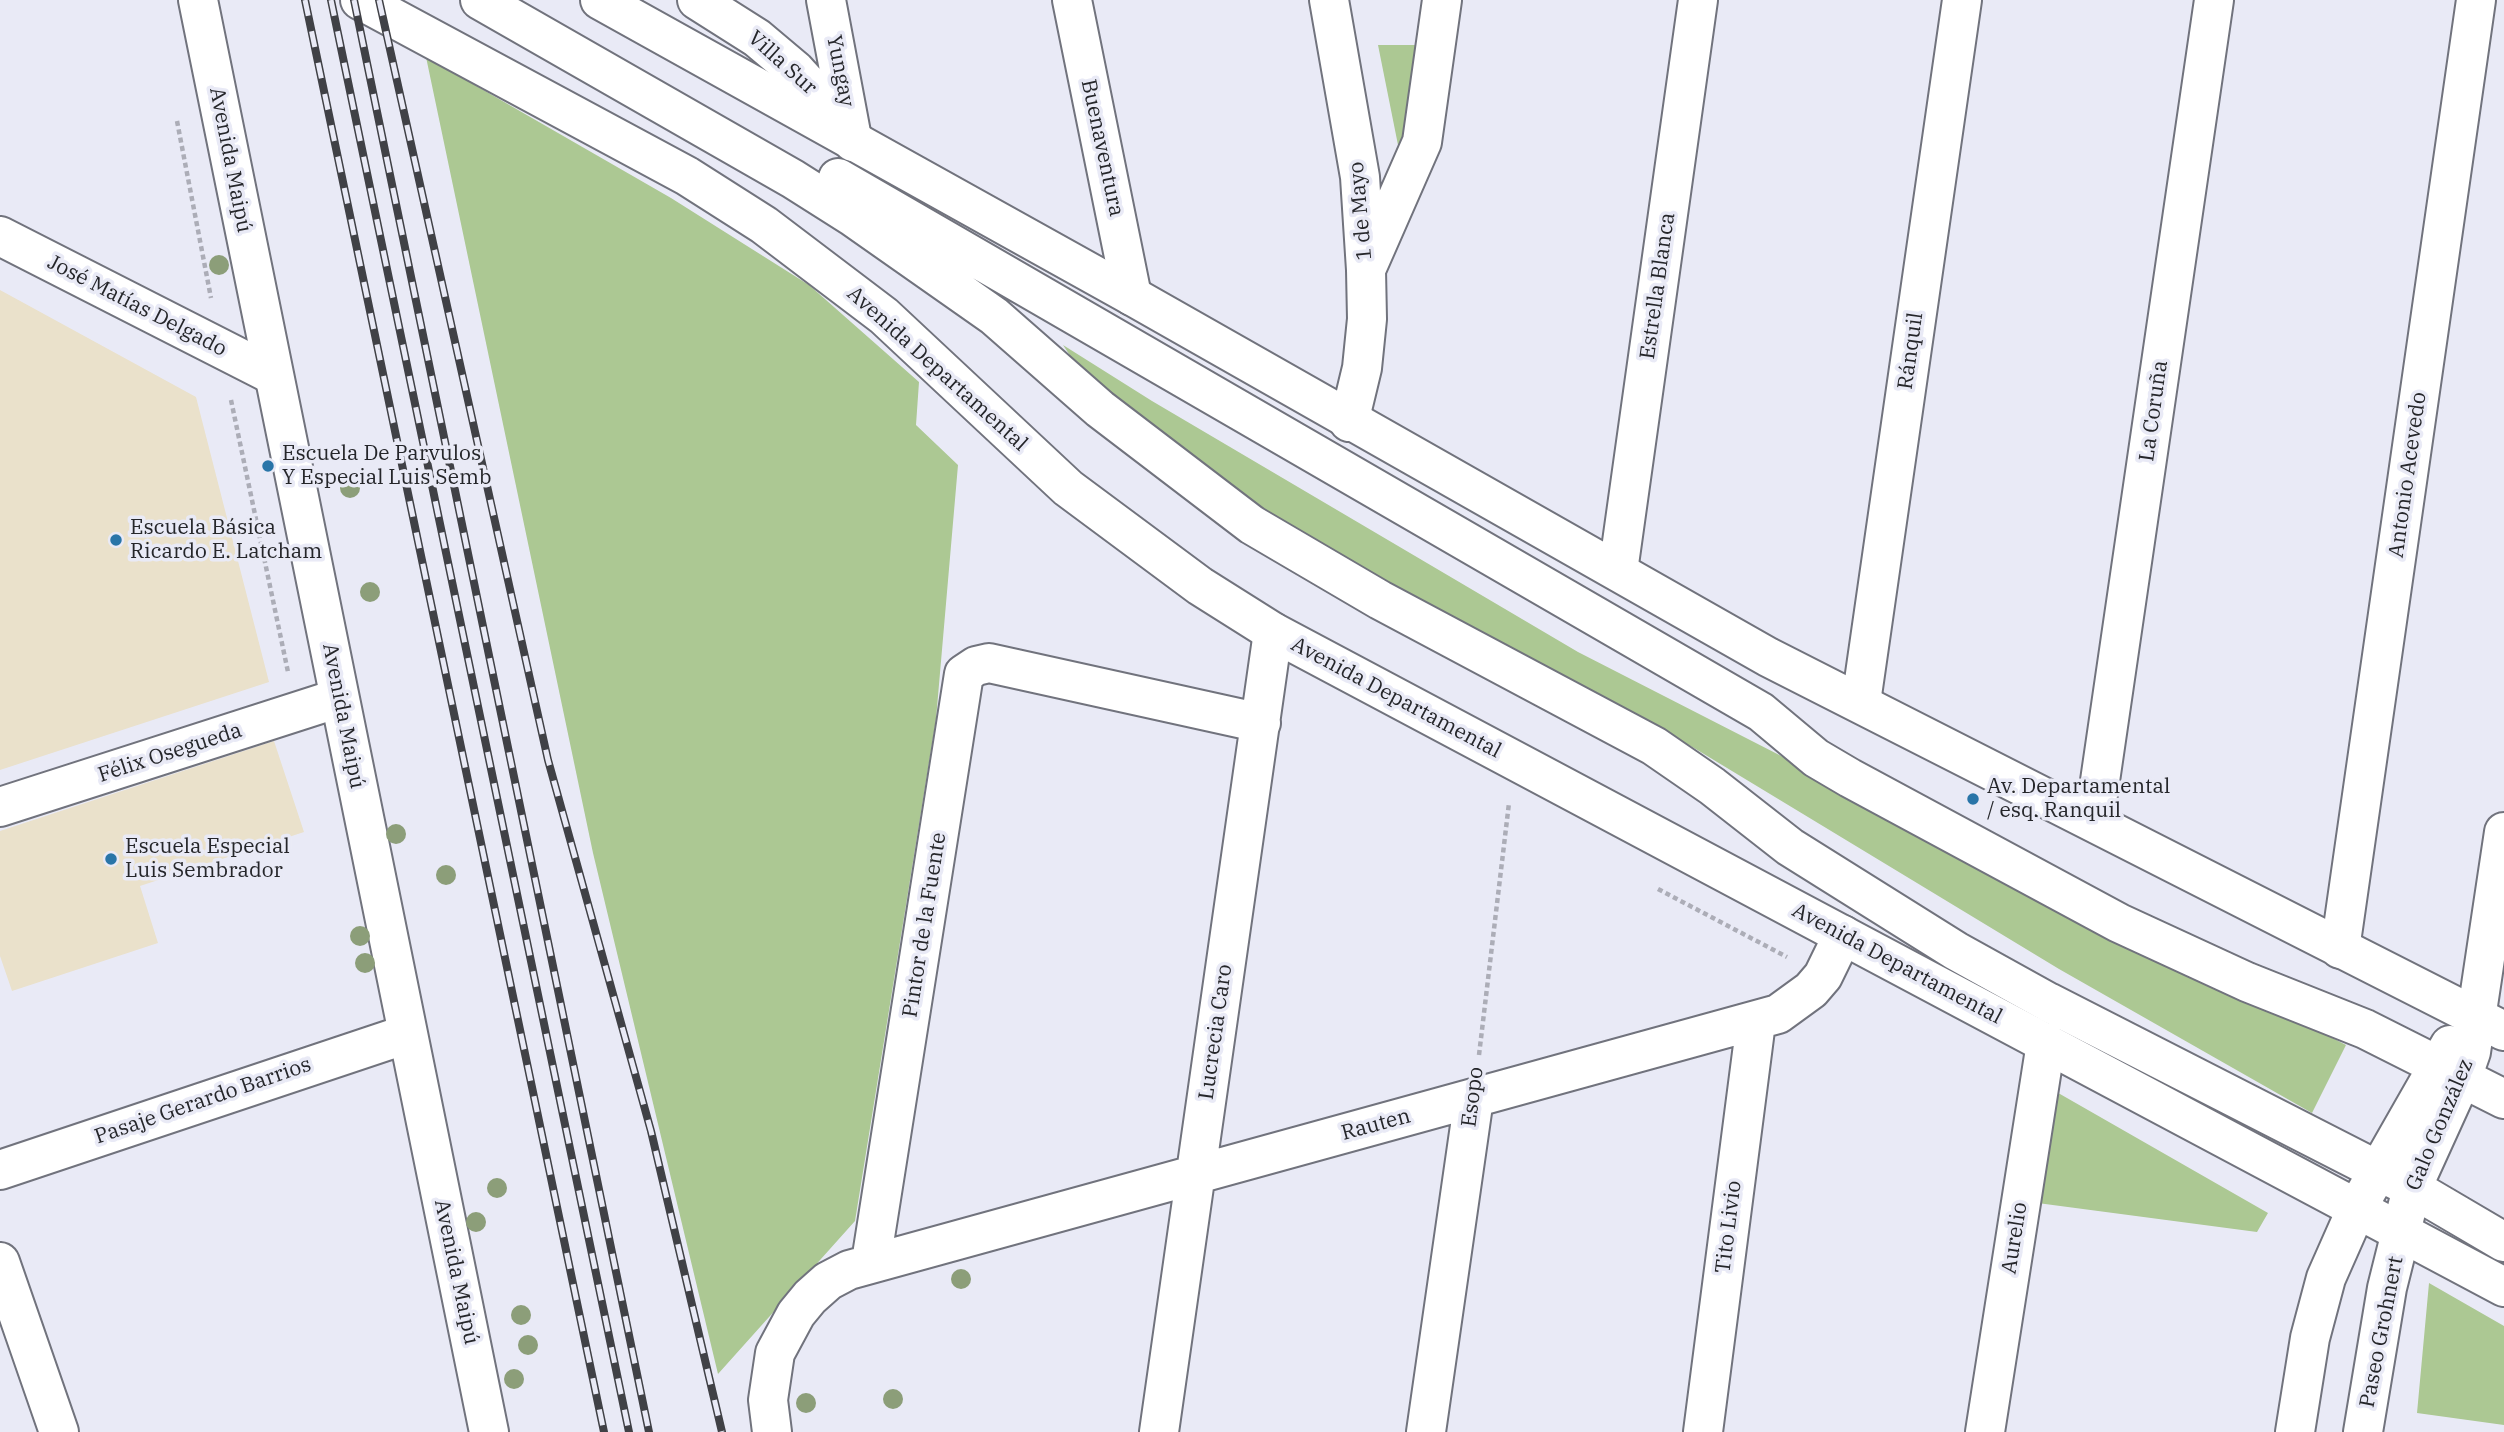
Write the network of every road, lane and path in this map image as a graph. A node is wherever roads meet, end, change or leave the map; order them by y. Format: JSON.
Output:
{"nodes":[{"id":1,"x":198,"y":0,"type":"edge"},
{"id":2,"x":360,"y":0,"type":"edge"},
{"id":3,"x":480,"y":0,"type":"edge"},
{"id":4,"x":522,"y":0,"type":"edge"},
{"id":5,"x":600,"y":0,"type":"edge"},
{"id":6,"x":697,"y":0,"type":"edge"},
{"id":7,"x":826,"y":0,"type":"edge"},
{"id":8,"x":1072,"y":0,"type":"edge"},
{"id":9,"x":1329,"y":0,"type":"edge"},
{"id":10,"x":1442,"y":0,"type":"edge"},
{"id":11,"x":1699,"y":0,"type":"edge"},
{"id":12,"x":1962,"y":0,"type":"edge"},
{"id":13,"x":2214,"y":0,"type":"edge"},
{"id":14,"x":2476,"y":0,"type":"edge"},
{"id":15,"x":853,"y":142,"type":"junction"},
{"id":16,"x":0,"y":236,"type":"edge"},
{"id":17,"x":1366,"y":270,"type":"junction"},
{"id":18,"x":1132,"y":296,"type":"junction"},
{"id":19,"x":274,"y":375,"type":"junction"},
{"id":20,"x":1349,"y":422,"type":"junction"},
{"id":21,"x":1618,"y":571,"type":"junction"},
{"id":22,"x":1273,"y":632,"type":"junction"},
{"id":23,"x":339,"y":698,"type":"junction"},
{"id":24,"x":1861,"y":702,"type":"junction"},
{"id":25,"x":1261,"y":723,"type":"junction"},
{"id":26,"x":1514,"y":761,"type":"junction"},
{"id":27,"x":0,"y":807,"type":"edge"},
{"id":28,"x":2094,"y":822,"type":"junction"},
{"id":29,"x":2504,"y":832,"type":"edge"},
{"id":30,"x":1658,"y":889,"type":"dead end"},
{"id":31,"x":1843,"y":935,"type":"junction"},
{"id":32,"x":2340,"y":949,"type":"junction"},
{"id":33,"x":1823,"y":976,"type":"junction"},
{"id":34,"x":1756,"y":1022,"type":"junction"},
{"id":35,"x":2490,"y":1024,"type":"edge"},
{"id":36,"x":407,"y":1034,"type":"junction"},
{"id":37,"x":2046,"y":1043,"type":"junction"},
{"id":38,"x":2449,"y":1072,"type":"junction"},
{"id":39,"x":1474,"y":1098,"type":"junction"},
{"id":40,"x":2504,"y":1098,"type":"edge"},
{"id":41,"x":0,"y":1170,"type":"edge"},
{"id":42,"x":2378,"y":1171,"type":"junction"},
{"id":43,"x":1195,"y":1175,"type":"junction"},
{"id":44,"x":2412,"y":1188,"type":"junction"},
{"id":45,"x":2357,"y":1208,"type":"junction"},
{"id":46,"x":2403,"y":1232,"type":"junction"},
{"id":47,"x":2504,"y":1242,"type":"edge"},
{"id":48,"x":0,"y":1262,"type":"edge"},
{"id":49,"x":871,"y":1262,"type":"junction"},
{"id":50,"x":2504,"y":1287,"type":"edge"},
{"id":51,"x":59,"y":1432,"type":"edge"},
{"id":52,"x":489,"y":1432,"type":"edge"},
{"id":53,"x":772,"y":1432,"type":"edge"},
{"id":54,"x":1159,"y":1432,"type":"edge"},
{"id":55,"x":1426,"y":1432,"type":"edge"},
{"id":56,"x":1703,"y":1432,"type":"edge"},
{"id":57,"x":1985,"y":1432,"type":"edge"},
{"id":58,"x":2295,"y":1432,"type":"edge"},
{"id":59,"x":2363,"y":1432,"type":"edge"}],
"edges":[{"from":1,"to":19,"type":"street","name":"Avenida Maipú"},
{"from":2,"to":22,"type":"street","name":"Avenida Departamental"},
{"from":3,"to":42,"type":"street"},
{"from":4,"to":38,"type":"street"},
{"from":5,"to":15,"type":"street"},
{"from":6,"to":15,"type":"street","name":"Villa Sur"},
{"from":7,"to":15,"type":"street","name":"Yungay"},
{"from":8,"to":18,"type":"street","name":"Buenaventura"},
{"from":9,"to":17,"type":"street","name":"1 de Mayo"},
{"from":10,"to":17,"type":"street"},
{"from":11,"to":21,"type":"street","name":"Estrella Blanca"},
{"from":12,"to":24,"type":"street","name":"Ránquil"},
{"from":13,"to":28,"type":"street","name":"La Coruña"},
{"from":14,"to":32,"type":"street","name":"Antonio Acevedo"},
{"from":15,"to":18,"type":"street"},
{"from":16,"to":19,"type":"street","name":"José Matías Delgado"},
{"from":17,"to":20,"type":"street","name":"1 de Mayo"},
{"from":18,"to":20,"type":"street"},
{"from":19,"to":23,"type":"street","name":"Avenida Maipú"},
{"from":20,"to":21,"type":"street"},
{"from":21,"to":24,"type":"street"},
{"from":22,"to":25,"type":"street","name":"Lucrecia Caro"},
{"from":22,"to":26,"type":"street","name":"Avenida Departamental"},
{"from":23,"to":27,"type":"street","name":"Félix Osegueda"},
{"from":23,"to":36,"type":"street","name":"Avenida Maipú"},
{"from":24,"to":28,"type":"street"},
{"from":25,"to":43,"type":"street","name":"Lucrecia Caro"},
{"from":25,"to":49,"type":"street","name":"Pintor de la Fuente"},
{"from":26,"to":31,"type":"street","name":"Avenida Departamental"},
{"from":26,"to":39,"type":"path","name":"Esopo"},
{"from":28,"to":32,"type":"street"},
{"from":29,"to":35,"type":"street"},
{"from":30,"to":33,"type":"path"},
{"from":31,"to":33,"type":"street","name":"Rauten"},
{"from":31,"to":37,"type":"street","name":"Avenida Departamental"},
{"from":32,"to":35,"type":"street"},
{"from":33,"to":34,"type":"street","name":"Rauten"},
{"from":34,"to":39,"type":"street","name":"Rauten"},
{"from":34,"to":56,"type":"street","name":"Tito Livio"},
{"from":35,"to":38,"type":"street","name":"Galo González"},
{"from":36,"to":41,"type":"street","name":"Pasaje Gerardo Barrios"},
{"from":36,"to":52,"type":"street","name":"Avenida Maipú"},
{"from":37,"to":45,"type":"street","name":"Avenida Departamental"},
{"from":37,"to":57,"type":"street","name":"Aurelio"},
{"from":38,"to":40,"type":"street"},
{"from":38,"to":42,"type":"street","name":"Galo González"},
{"from":38,"to":44,"type":"street","name":"Galo González"},
{"from":39,"to":43,"type":"street","name":"Rauten"},
{"from":39,"to":55,"type":"street","name":"Esopo"},
{"from":42,"to":44,"type":"street"},
{"from":42,"to":45,"type":"street","name":"Galo González"},
{"from":43,"to":49,"type":"street","name":"Rauten"},
{"from":43,"to":54,"type":"street","name":"Lucrecia Caro"},
{"from":44,"to":46,"type":"street","name":"Galo González"},
{"from":44,"to":47,"type":"street"},
{"from":45,"to":46,"type":"street","name":"Avenida Departamental"},
{"from":45,"to":58,"type":"street"},
{"from":46,"to":50,"type":"street","name":"Avenida Departamental"},
{"from":46,"to":59,"type":"street","name":"Paseo Grohnert"},
{"from":48,"to":51,"type":"street"},
{"from":49,"to":53,"type":"street"}]}
